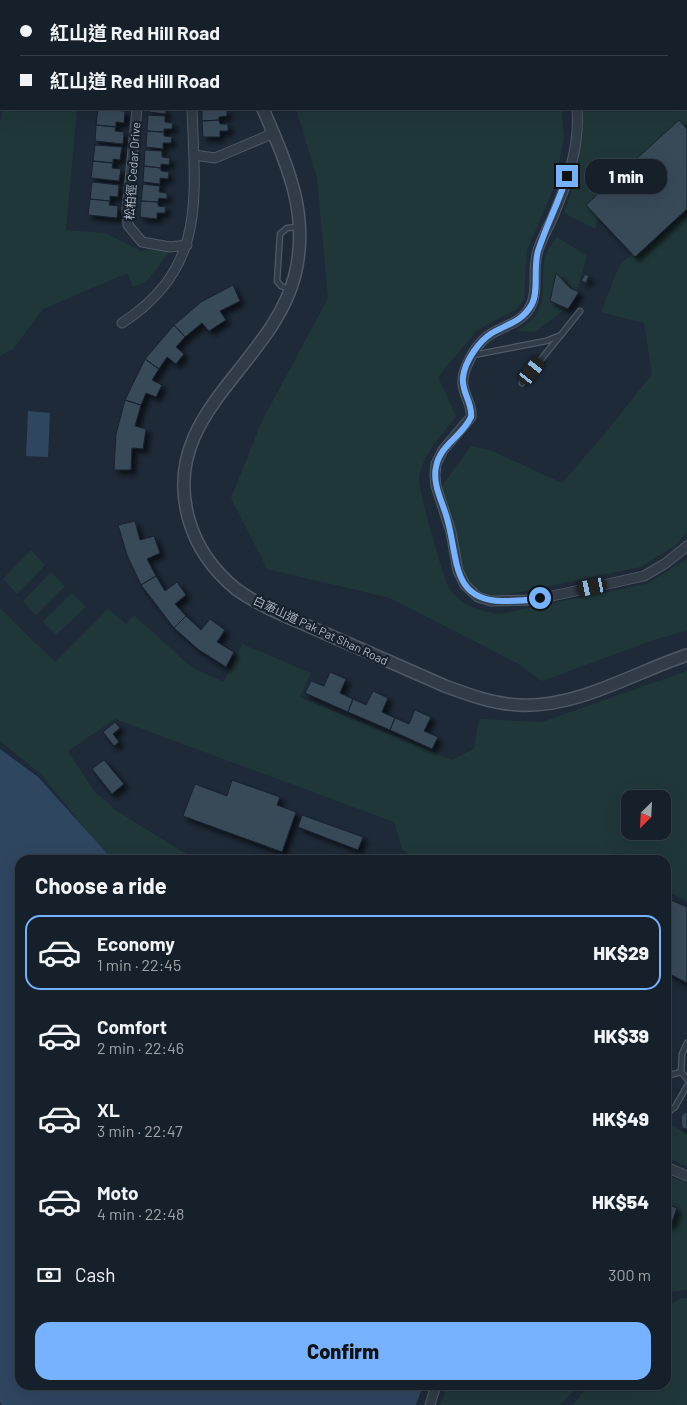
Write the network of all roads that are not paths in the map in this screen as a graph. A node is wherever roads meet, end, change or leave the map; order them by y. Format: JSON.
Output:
{"nodes":[{"id":1,"x":137,"y":110,"type":"edge"},
{"id":2,"x":192,"y":110,"type":"edge"},
{"id":3,"x":264,"y":110,"type":"edge"},
{"id":4,"x":577,"y":110,"type":"edge"},
{"id":5,"x":274,"y":133,"type":"junction"},
{"id":6,"x":194,"y":155,"type":"junction"},
{"id":7,"x":300,"y":227,"type":"junction"},
{"id":8,"x":187,"y":245,"type":"junction"},
{"id":9,"x":290,"y":290,"type":"junction"},
{"id":10,"x":580,"y":311,"type":"dead end"},
{"id":11,"x":122,"y":323,"type":"dead end"},
{"id":12,"x":561,"y":335,"type":"junction"},
{"id":13,"x":472,"y":355,"type":"junction"},
{"id":14,"x":522,"y":383,"type":"dead end"},
{"id":15,"x":687,"y":546,"type":"edge"},
{"id":16,"x":687,"y":655,"type":"edge"},
{"id":17,"x":687,"y":1043,"type":"edge"},
{"id":18,"x":681,"y":1072,"type":"junction"},
{"id":19,"x":671,"y":1075,"type":"edge"},
{"id":20,"x":687,"y":1079,"type":"edge"},
{"id":21,"x":687,"y":1086,"type":"edge"},
{"id":22,"x":671,"y":1110,"type":"edge"},
{"id":23,"x":671,"y":1169,"type":"edge"},
{"id":24,"x":687,"y":1176,"type":"edge"},
{"id":25,"x":434,"y":1390,"type":"edge"},
{"id":26,"x":430,"y":1405,"type":"edge"}],
"edges":[{"from":1,"to":8,"type":"street","name":"松柏徑 Cedar Drive"},
{"from":2,"to":6,"type":"street"},
{"from":3,"to":5,"type":"street","name":"白筆山道 Pak Pat Shan Road"},
{"from":4,"to":13,"type":"street"},
{"from":5,"to":6,"type":"street"},
{"from":5,"to":7,"type":"street","name":"白筆山道 Pak Pat Shan Road"},
{"from":6,"to":8,"type":"street"},
{"from":7,"to":9,"type":"street","name":"白筆山道 Pak Pat Shan Road"},
{"from":7,"to":9,"type":"lane"},
{"from":8,"to":11,"type":"street"},
{"from":9,"to":16,"type":"street","name":"白筆山道 Pak Pat Shan Road"},
{"from":10,"to":12,"type":"lane"},
{"from":12,"to":13,"type":"lane"},
{"from":12,"to":14,"type":"lane"},
{"from":13,"to":15,"type":"street"},
{"from":17,"to":18,"type":"lane"},
{"from":18,"to":19,"type":"lane"},
{"from":18,"to":20,"type":"lane"},
{"from":21,"to":22,"type":"lane"},
{"from":23,"to":24,"type":"street"},
{"from":25,"to":26,"type":"street"}]}
